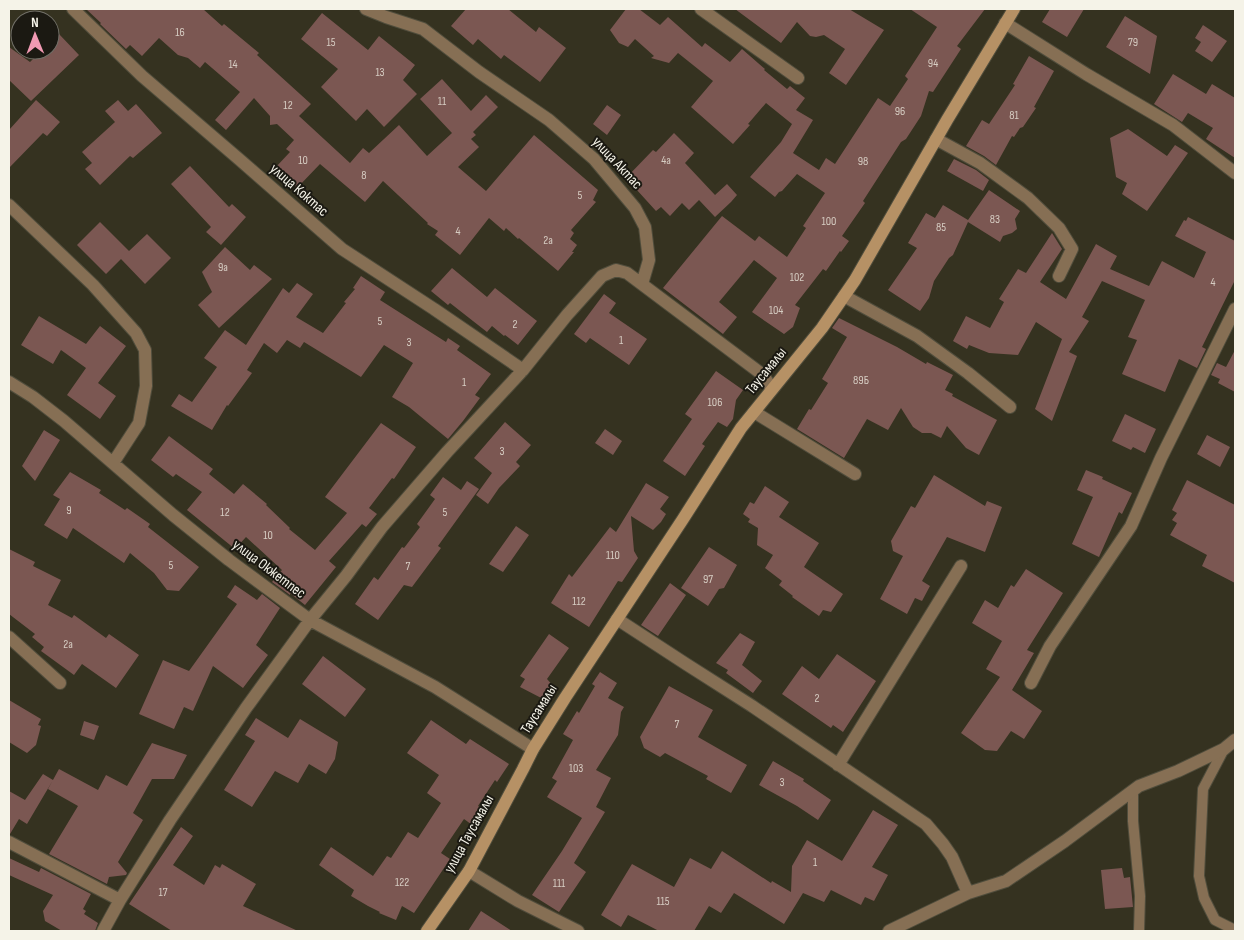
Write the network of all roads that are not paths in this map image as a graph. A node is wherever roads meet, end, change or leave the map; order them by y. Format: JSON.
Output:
{"nodes":[{"id":1,"x":73,"y":9,"type":"edge"},
{"id":2,"x":366,"y":9,"type":"edge"},
{"id":3,"x":702,"y":9,"type":"edge"},
{"id":4,"x":1014,"y":9,"type":"edge"},
{"id":5,"x":1006,"y":23,"type":"junction"},
{"id":6,"x":798,"y":78,"type":"dead end"},
{"id":7,"x":936,"y":139,"type":"junction"},
{"id":8,"x":1235,"y":173,"type":"edge"},
{"id":9,"x":9,"y":205,"type":"edge"},
{"id":10,"x":1058,"y":276,"type":"dead end"},
{"id":11,"x":642,"y":284,"type":"junction"},
{"id":12,"x":844,"y":296,"type":"junction"},
{"id":13,"x":1235,"y":309,"type":"edge"},
{"id":14,"x":523,"y":370,"type":"junction"},
{"id":15,"x":9,"y":382,"type":"edge"},
{"id":16,"x":772,"y":389,"type":"junction"},
{"id":17,"x":1010,"y":407,"type":"dead end"},
{"id":18,"x":754,"y":412,"type":"junction"},
{"id":19,"x":113,"y":463,"type":"junction"},
{"id":20,"x":855,"y":474,"type":"dead end"},
{"id":21,"x":961,"y":566,"type":"dead end"},
{"id":22,"x":617,"y":619,"type":"junction"},
{"id":23,"x":310,"y":620,"type":"junction"},
{"id":24,"x":9,"y":637,"type":"edge"},
{"id":25,"x":60,"y":683,"type":"dead end"},
{"id":26,"x":1031,"y":683,"type":"dead end"},
{"id":27,"x":1235,"y":740,"type":"edge"},
{"id":28,"x":533,"y":749,"type":"junction"},
{"id":29,"x":1224,"y":749,"type":"junction"},
{"id":30,"x":838,"y":764,"type":"junction"},
{"id":31,"x":1133,"y":791,"type":"junction"},
{"id":32,"x":9,"y":842,"type":"edge"},
{"id":33,"x":468,"y":871,"type":"junction"},
{"id":34,"x":968,"y":894,"type":"junction"},
{"id":35,"x":120,"y":900,"type":"junction"},
{"id":36,"x":1235,"y":930,"type":"edge"},
{"id":37,"x":103,"y":931,"type":"edge"},
{"id":38,"x":427,"y":931,"type":"edge"},
{"id":39,"x":578,"y":931,"type":"edge"},
{"id":40,"x":889,"y":931,"type":"edge"},
{"id":41,"x":1139,"y":931,"type":"edge"}],
"edges":[{"from":1,"to":14,"type":"street","name":"улица Коктас"},
{"from":2,"to":11,"type":"street","name":"улица Актас"},
{"from":3,"to":6,"type":"street"},
{"from":4,"to":5,"type":"street","name":"Таусамалы"},
{"from":5,"to":7,"type":"street","name":"Таусамалы"},
{"from":5,"to":8,"type":"street"},
{"from":7,"to":10,"type":"street"},
{"from":7,"to":12,"type":"street","name":"Таусамалы"},
{"from":9,"to":19,"type":"street"},
{"from":11,"to":14,"type":"street"},
{"from":11,"to":16,"type":"street"},
{"from":12,"to":16,"type":"street","name":"Таусамалы"},
{"from":12,"to":17,"type":"street"},
{"from":13,"to":26,"type":"street"},
{"from":14,"to":23,"type":"street"},
{"from":15,"to":19,"type":"street","name":"улица Окжетпес"},
{"from":16,"to":18,"type":"street","name":"Таусамалы"},
{"from":18,"to":20,"type":"street"},
{"from":18,"to":22,"type":"street","name":"Таусамалы"},
{"from":19,"to":23,"type":"street","name":"улица Окжетпес"},
{"from":21,"to":30,"type":"street"},
{"from":22,"to":28,"type":"street","name":"Таусамалы"},
{"from":22,"to":30,"type":"street"},
{"from":23,"to":28,"type":"street","name":"улица Окжетпес"},
{"from":23,"to":35,"type":"street"},
{"from":24,"to":25,"type":"street"},
{"from":27,"to":29,"type":"street"},
{"from":28,"to":33,"type":"street","name":"улица Таусамалы"},
{"from":29,"to":31,"type":"street"},
{"from":29,"to":36,"type":"lane"},
{"from":30,"to":34,"type":"street"},
{"from":31,"to":34,"type":"street"},
{"from":31,"to":41,"type":"lane"},
{"from":32,"to":35,"type":"street"},
{"from":33,"to":38,"type":"street","name":"улица Таусамалы"},
{"from":33,"to":39,"type":"street"},
{"from":34,"to":40,"type":"street"},
{"from":35,"to":37,"type":"street"}]}
